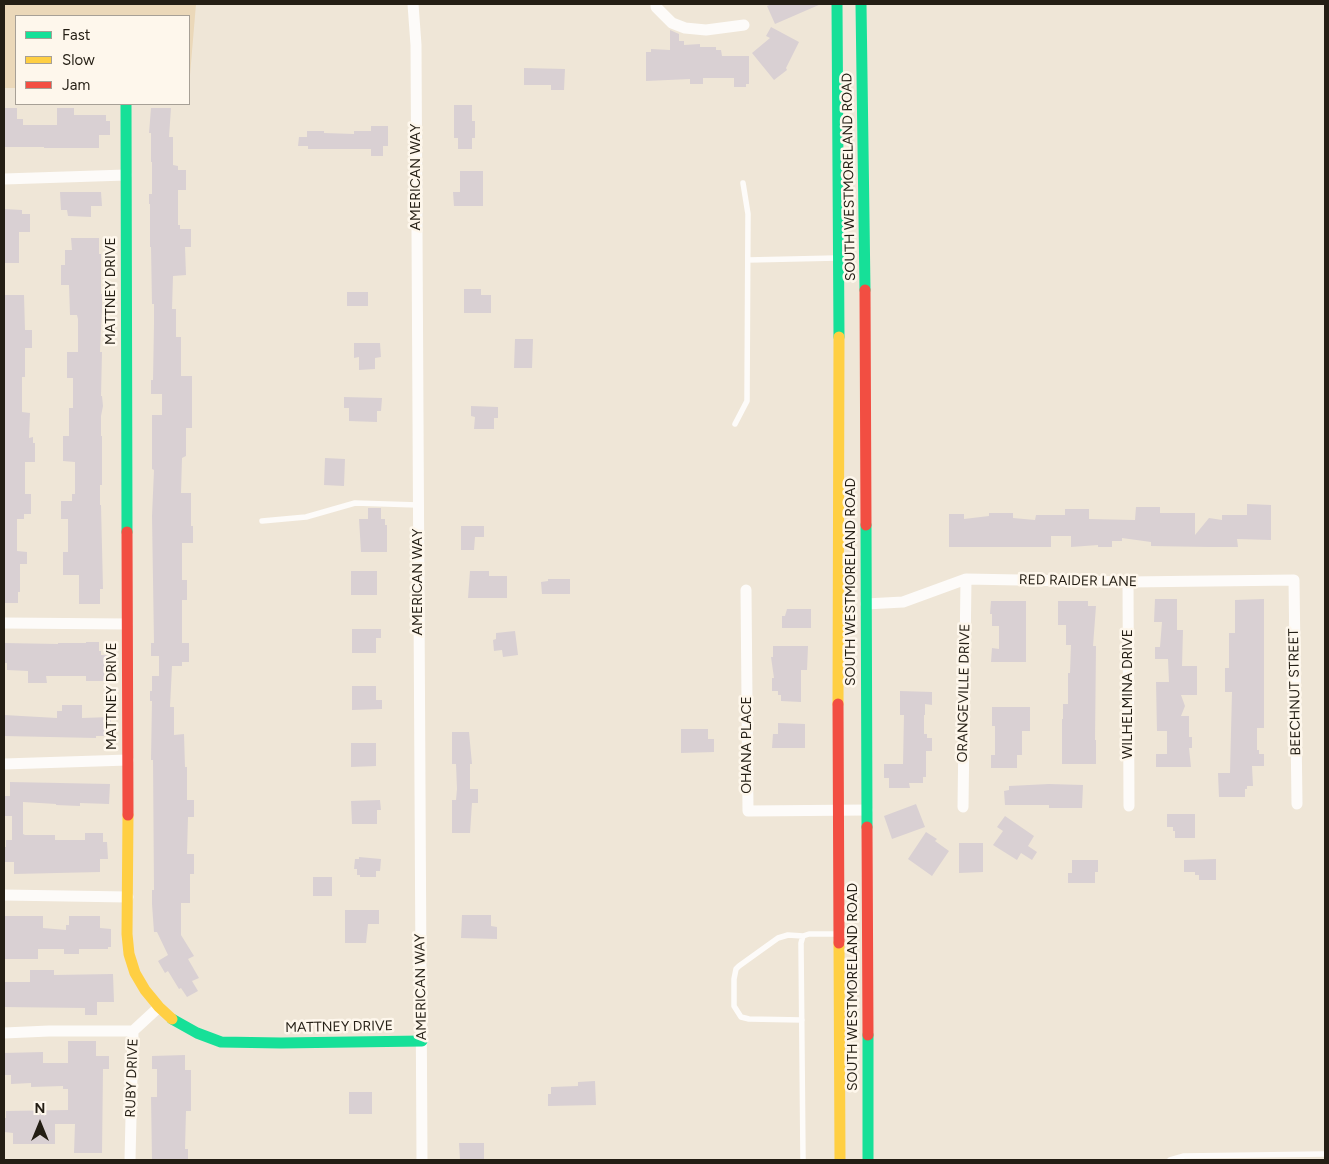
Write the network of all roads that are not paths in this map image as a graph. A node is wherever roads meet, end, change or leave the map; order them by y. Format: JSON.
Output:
{"nodes":[{"id":1,"x":413,"y":4,"type":"edge"},
{"id":2,"x":656,"y":4,"type":"edge"},
{"id":3,"x":837,"y":4,"type":"edge"},
{"id":4,"x":861,"y":4,"type":"edge"},
{"id":5,"x":744,"y":25,"type":"dead end"},
{"id":6,"x":126,"y":105,"type":"edge"},
{"id":7,"x":126,"y":175,"type":"junction"},
{"id":8,"x":4,"y":179,"type":"edge"},
{"id":9,"x":743,"y":183,"type":"dead end"},
{"id":10,"x":852,"y":259,"type":"junction"},
{"id":11,"x":748,"y":260,"type":"junction"},
{"id":12,"x":735,"y":424,"type":"dead end"},
{"id":13,"x":418,"y":505,"type":"junction"},
{"id":14,"x":262,"y":521,"type":"dead end"},
{"id":15,"x":966,"y":579,"type":"junction"},
{"id":16,"x":1294,"y":580,"type":"joint"},
{"id":17,"x":1128,"y":582,"type":"junction"},
{"id":18,"x":746,"y":590,"type":"dead end"},
{"id":19,"x":852,"y":604,"type":"junction"},
{"id":20,"x":4,"y":623,"type":"edge"},
{"id":21,"x":127,"y":624,"type":"junction"},
{"id":22,"x":128,"y":760,"type":"junction"},
{"id":23,"x":4,"y":764,"type":"edge"},
{"id":24,"x":1297,"y":804,"type":"dead end"},
{"id":25,"x":1129,"y":806,"type":"dead end"},
{"id":26,"x":963,"y":807,"type":"dead end"},
{"id":27,"x":838,"y":810,"type":"junction"},
{"id":28,"x":867,"y":810,"type":"junction"},
{"id":29,"x":4,"y":895,"type":"edge"},
{"id":30,"x":128,"y":897,"type":"junction"},
{"id":31,"x":839,"y":934,"type":"junction"},
{"id":32,"x":803,"y":936,"type":"junction"},
{"id":33,"x":853,"y":948,"type":"junction"},
{"id":34,"x":159,"y":1007,"type":"junction"},
{"id":35,"x":802,"y":1020,"type":"junction"},
{"id":36,"x":134,"y":1031,"type":"junction"},
{"id":37,"x":4,"y":1033,"type":"edge"},
{"id":38,"x":422,"y":1041,"type":"junction"},
{"id":39,"x":1325,"y":1154,"type":"edge"},
{"id":40,"x":130,"y":1160,"type":"edge"},
{"id":41,"x":422,"y":1160,"type":"edge"},
{"id":42,"x":803,"y":1160,"type":"edge"},
{"id":43,"x":840,"y":1160,"type":"edge"},
{"id":44,"x":868,"y":1160,"type":"edge"},
{"id":45,"x":1170,"y":1160,"type":"edge"}],
"edges":[{"from":1,"to":13,"type":"street","name":"AMERICAN WAY"},
{"from":2,"to":5,"type":"street"},
{"from":3,"to":10,"type":"main road","name":"SOUTH WESTMORELAND ROAD"},
{"from":4,"to":10,"type":"main road","name":"SOUTH WESTMORELAND ROAD"},
{"from":6,"to":7,"type":"main road","name":"MATTNEY DRIVE"},
{"from":7,"to":8,"type":"street"},
{"from":7,"to":21,"type":"main road","name":"MATTNEY DRIVE"},
{"from":9,"to":11,"type":"lane"},
{"from":10,"to":11,"type":"lane"},
{"from":10,"to":19,"type":"main road","name":"SOUTH WESTMORELAND ROAD"},
{"from":10,"to":19,"type":"main road","name":"SOUTH WESTMORELAND ROAD"},
{"from":11,"to":12,"type":"lane"},
{"from":13,"to":14,"type":"lane"},
{"from":13,"to":38,"type":"street","name":"AMERICAN WAY"},
{"from":15,"to":17,"type":"street","name":"RED RAIDER LANE"},
{"from":15,"to":19,"type":"street","name":"RED RAIDER LANE"},
{"from":15,"to":26,"type":"street","name":"ORANGEVILLE DRIVE"},
{"from":16,"to":17,"type":"street","name":"RED RAIDER LANE"},
{"from":16,"to":24,"type":"street","name":"BEECHNUT STREET"},
{"from":17,"to":25,"type":"street","name":"WILHELMINA DRIVE"},
{"from":18,"to":27,"type":"street","name":"OHANA PLACE"},
{"from":19,"to":27,"type":"main road","name":"SOUTH WESTMORELAND ROAD"},
{"from":19,"to":28,"type":"main road","name":"SOUTH WESTMORELAND ROAD"},
{"from":20,"to":21,"type":"street"},
{"from":21,"to":22,"type":"main road","name":"MATTNEY DRIVE"},
{"from":22,"to":23,"type":"street"},
{"from":22,"to":30,"type":"main road","name":"MATTNEY DRIVE"},
{"from":27,"to":28,"type":"street","name":"OHANA PLACE"},
{"from":27,"to":31,"type":"main road","name":"SOUTH WESTMORELAND ROAD"},
{"from":28,"to":33,"type":"main road","name":"SOUTH WESTMORELAND ROAD"},
{"from":29,"to":30,"type":"street"},
{"from":30,"to":34,"type":"main road","name":"MATTNEY DRIVE"},
{"from":31,"to":32,"type":"lane"},
{"from":31,"to":33,"type":"main road","name":"SOUTH WESTMORELAND ROAD"},
{"from":32,"to":35,"type":"lane"},
{"from":32,"to":35,"type":"lane"},
{"from":33,"to":43,"type":"main road","name":"SOUTH WESTMORELAND ROAD"},
{"from":33,"to":44,"type":"main road","name":"SOUTH WESTMORELAND ROAD"},
{"from":34,"to":36,"type":"street","name":"RUBY DRIVE"},
{"from":34,"to":38,"type":"main road","name":"MATTNEY DRIVE"},
{"from":35,"to":42,"type":"lane"},
{"from":36,"to":37,"type":"street"},
{"from":36,"to":40,"type":"street","name":"RUBY DRIVE"},
{"from":38,"to":41,"type":"street","name":"AMERICAN WAY"},
{"from":39,"to":45,"type":"lane"}]}
